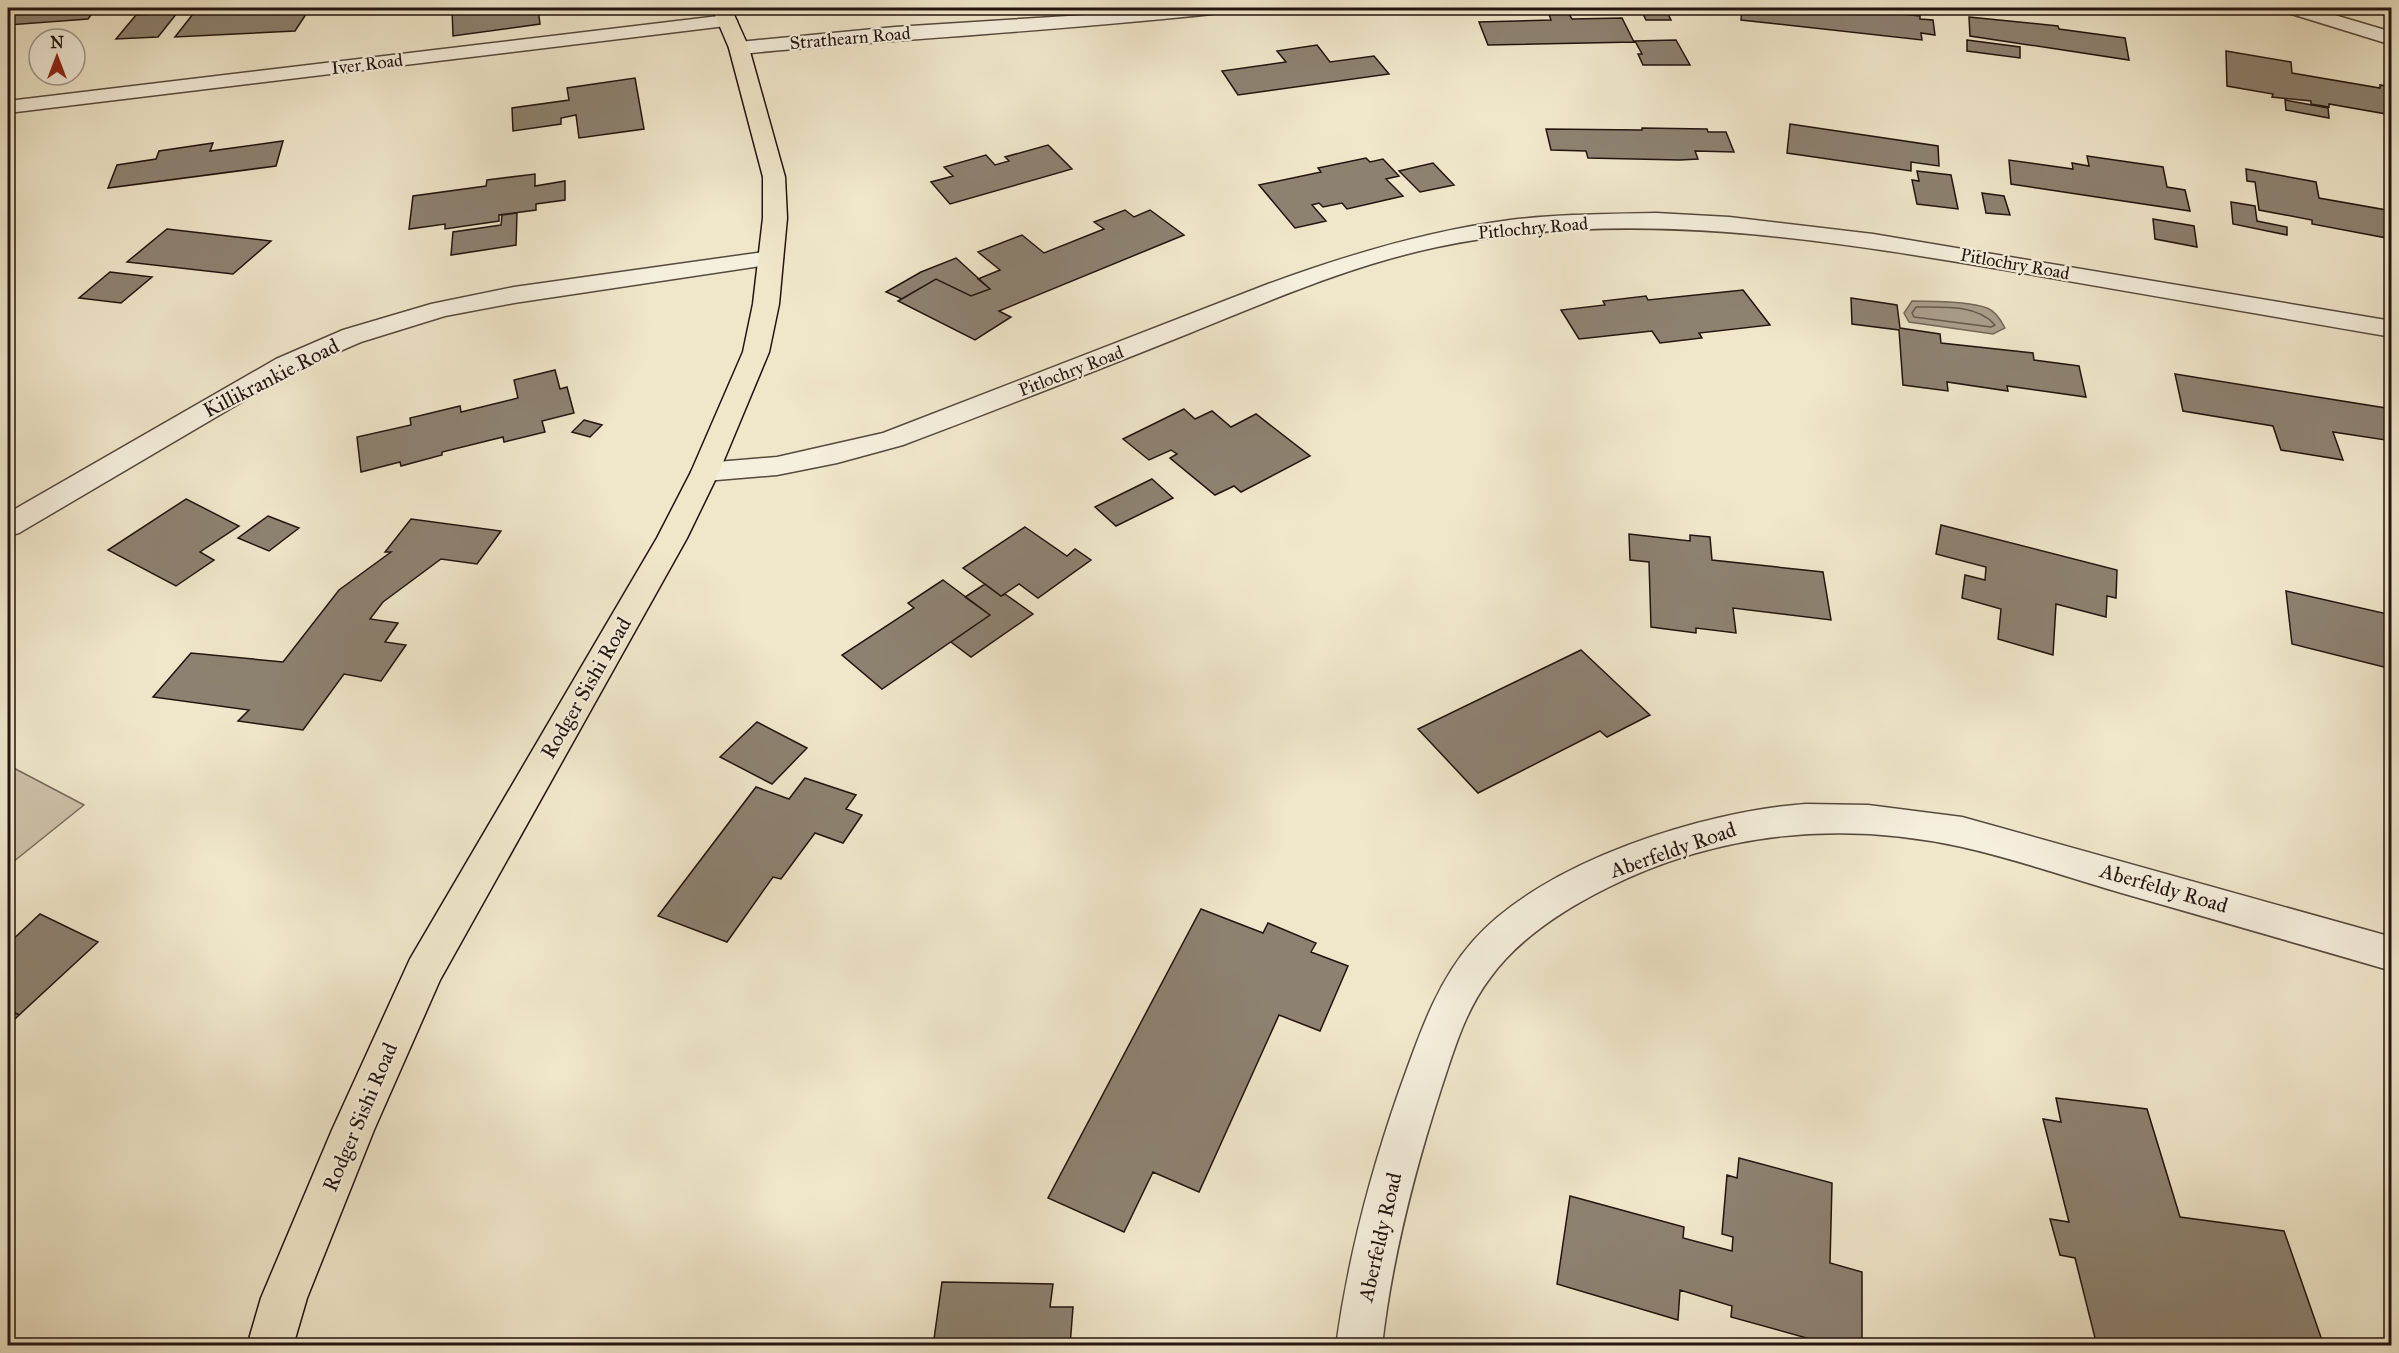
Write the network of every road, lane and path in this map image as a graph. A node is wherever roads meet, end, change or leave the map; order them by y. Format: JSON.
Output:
{"nodes":[{"id":1,"x":1212,"y":8,"type":"edge"},
{"id":2,"x":2292,"y":8,"type":"edge"},
{"id":3,"x":724,"y":14,"type":"edge"},
{"id":4,"x":2391,"y":39,"type":"edge"},
{"id":5,"x":739,"y":48,"type":"junction"},
{"id":6,"x":8,"y":107,"type":"edge"},
{"id":7,"x":771,"y":258,"type":"junction"},
{"id":8,"x":2391,"y":329,"type":"edge"},
{"id":9,"x":705,"y":472,"type":"junction"},
{"id":10,"x":8,"y":526,"type":"edge"},
{"id":11,"x":2391,"y":954,"type":"edge"},
{"id":12,"x":270,"y":1346,"type":"edge"},
{"id":13,"x":1359,"y":1346,"type":"edge"}],
"edges":[{"from":1,"to":5,"type":"street","name":"Strathearn Road"},
{"from":2,"to":4,"type":"street"},
{"from":3,"to":5,"type":"main road","name":"Rodger Sishi Road"},
{"from":3,"to":6,"type":"street","name":"Iver Road"},
{"from":5,"to":7,"type":"main road","name":"Rodger Sishi Road"},
{"from":7,"to":9,"type":"main road","name":"Rodger Sishi Road"},
{"from":7,"to":10,"type":"street","name":"Killikrankie Road"},
{"from":8,"to":9,"type":"street","name":"Pitlochry Road"},
{"from":9,"to":12,"type":"main road","name":"Rodger Sishi Road"},
{"from":11,"to":13,"type":"street","name":"Aberfeldy Road"}]}
